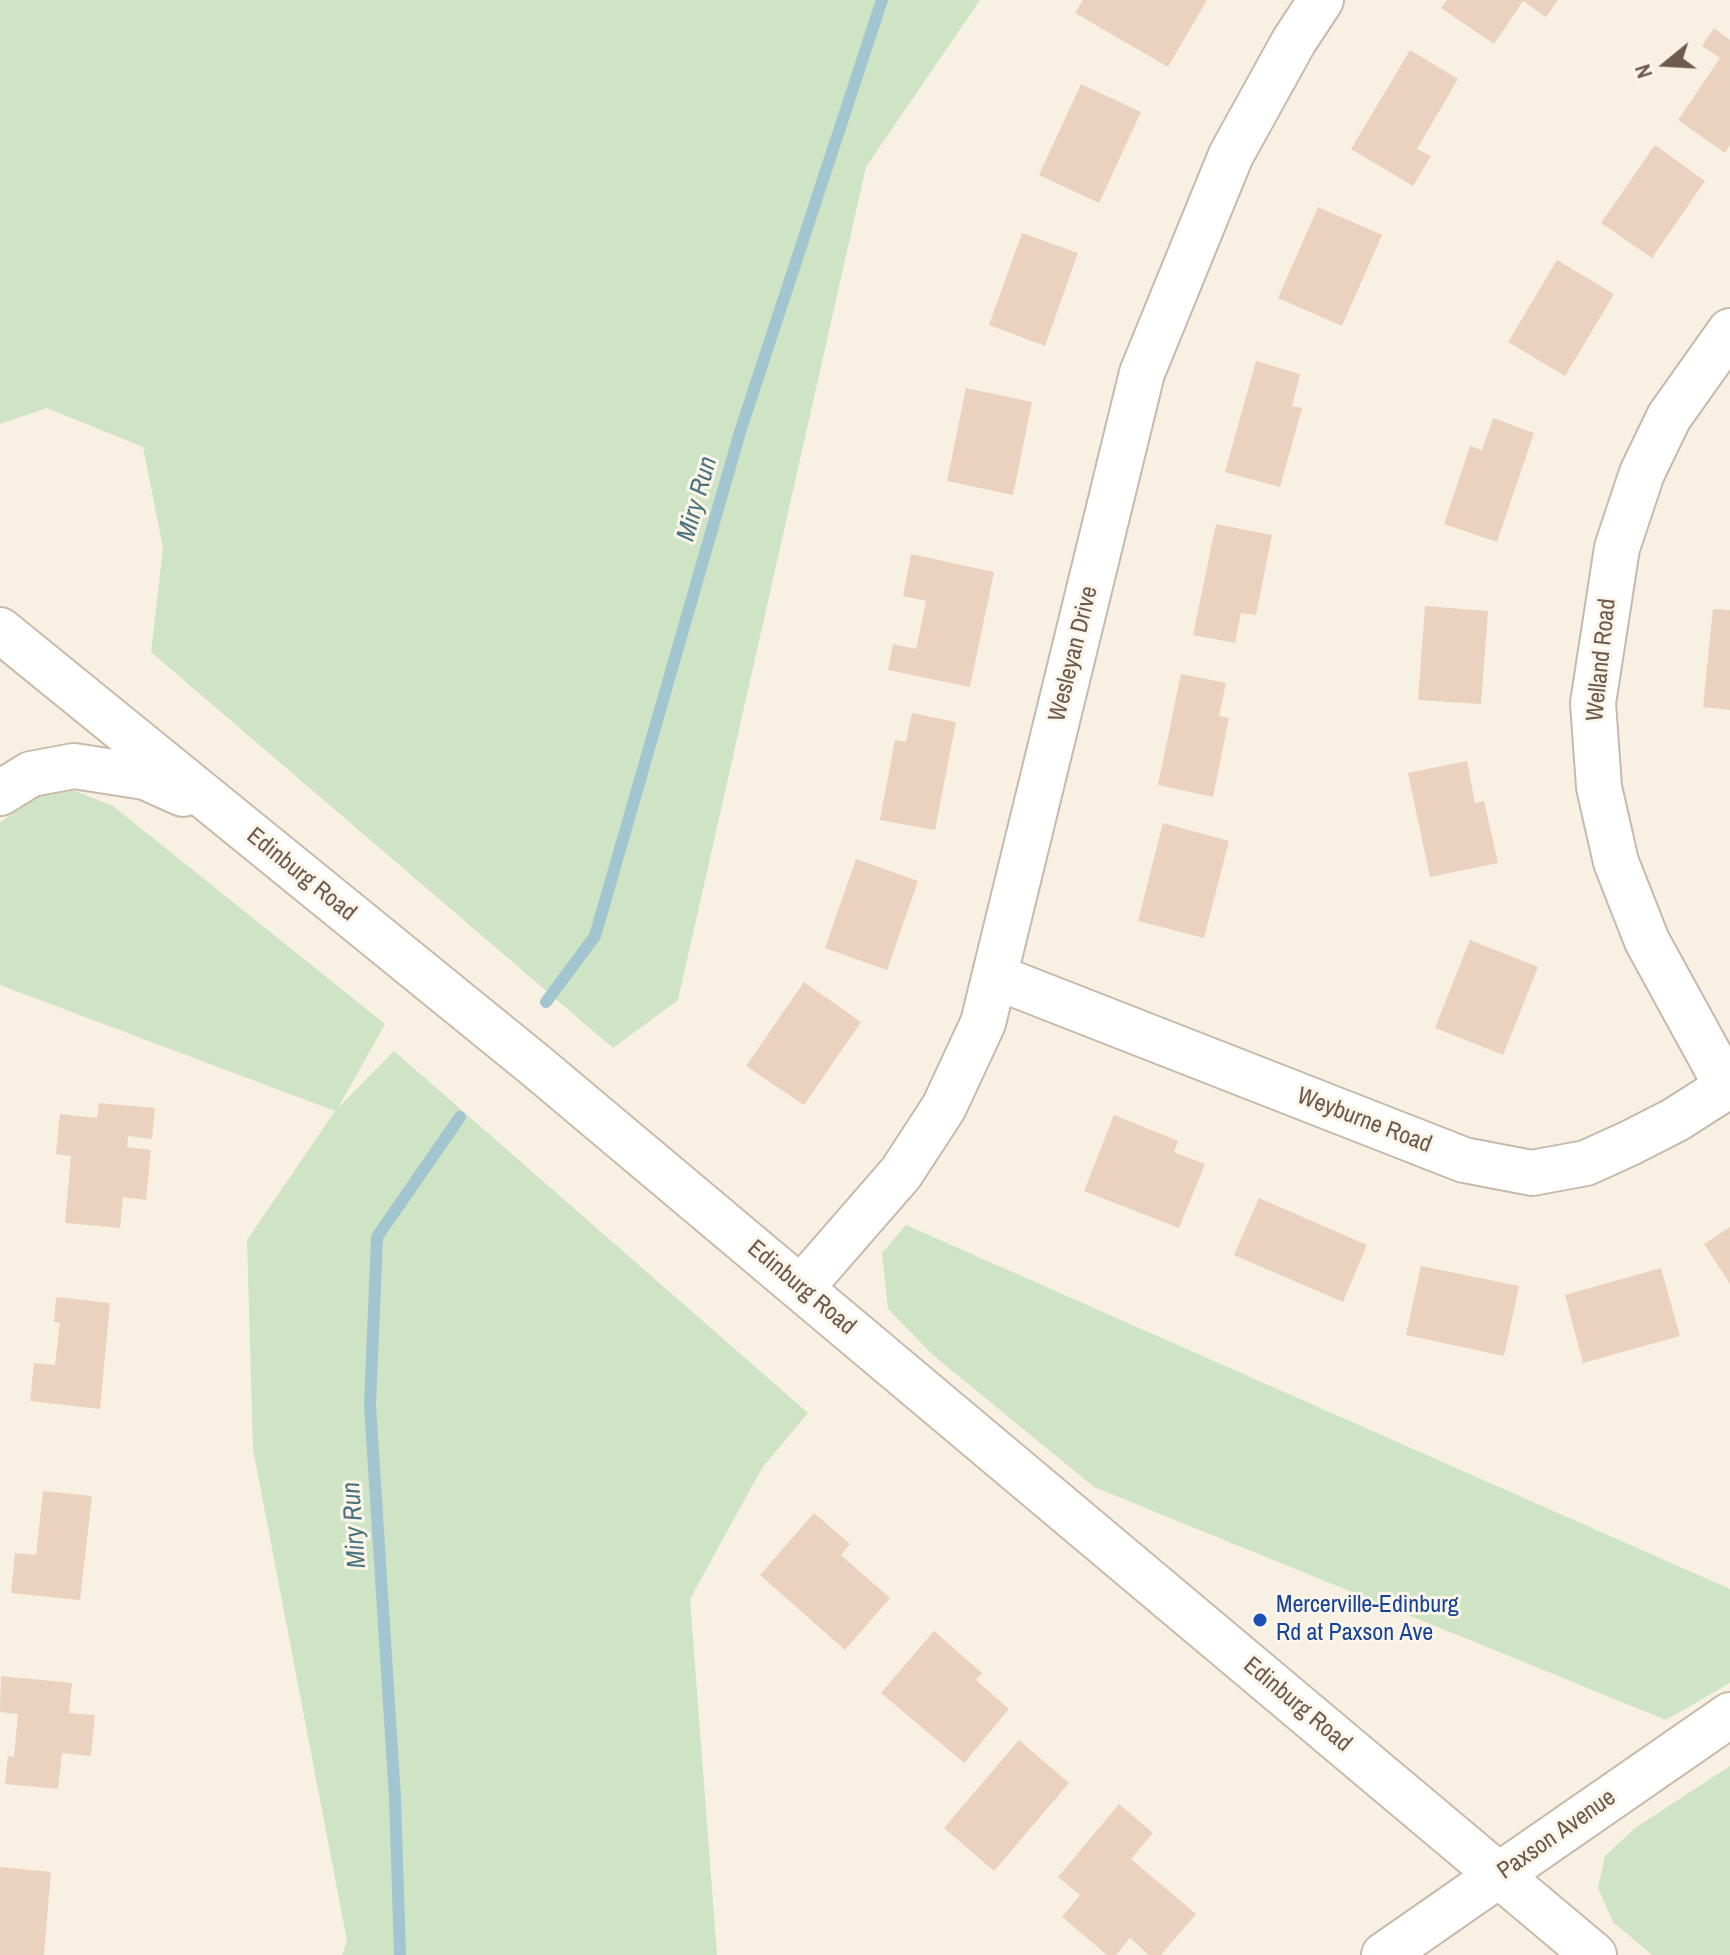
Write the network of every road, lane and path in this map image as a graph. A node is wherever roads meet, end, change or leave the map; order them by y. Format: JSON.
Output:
{"nodes":[{"id":1,"x":1321,"y":0,"type":"edge"},
{"id":2,"x":1730,"y":331,"type":"edge"},
{"id":3,"x":0,"y":630,"type":"edge"},
{"id":4,"x":0,"y":793,"type":"edge"},
{"id":5,"x":219,"y":809,"type":"junction"},
{"id":6,"x":996,"y":977,"type":"junction"},
{"id":7,"x":1728,"y":1086,"type":"edge"},
{"id":8,"x":801,"y":1288,"type":"junction"},
{"id":9,"x":1730,"y":1715,"type":"edge"},
{"id":10,"x":1499,"y":1875,"type":"junction"},
{"id":11,"x":1384,"y":1955,"type":"edge"},
{"id":12,"x":1594,"y":1955,"type":"edge"}],
"edges":[{"from":1,"to":6,"type":"street","name":"Wesleyan Drive"},
{"from":2,"to":7,"type":"street","name":"Welland Road"},
{"from":3,"to":5,"type":"street","name":"Edinburg Road"},
{"from":4,"to":5,"type":"street"},
{"from":5,"to":8,"type":"street","name":"Edinburg Road"},
{"from":6,"to":7,"type":"street","name":"Weyburne Road"},
{"from":6,"to":8,"type":"street","name":"Wesleyan Drive"},
{"from":8,"to":10,"type":"street","name":"Edinburg Road"},
{"from":9,"to":10,"type":"street","name":"Paxson Avenue"},
{"from":10,"to":11,"type":"street","name":"Paxson Avenue"},
{"from":10,"to":12,"type":"street","name":"Edinburg Road"}]}
